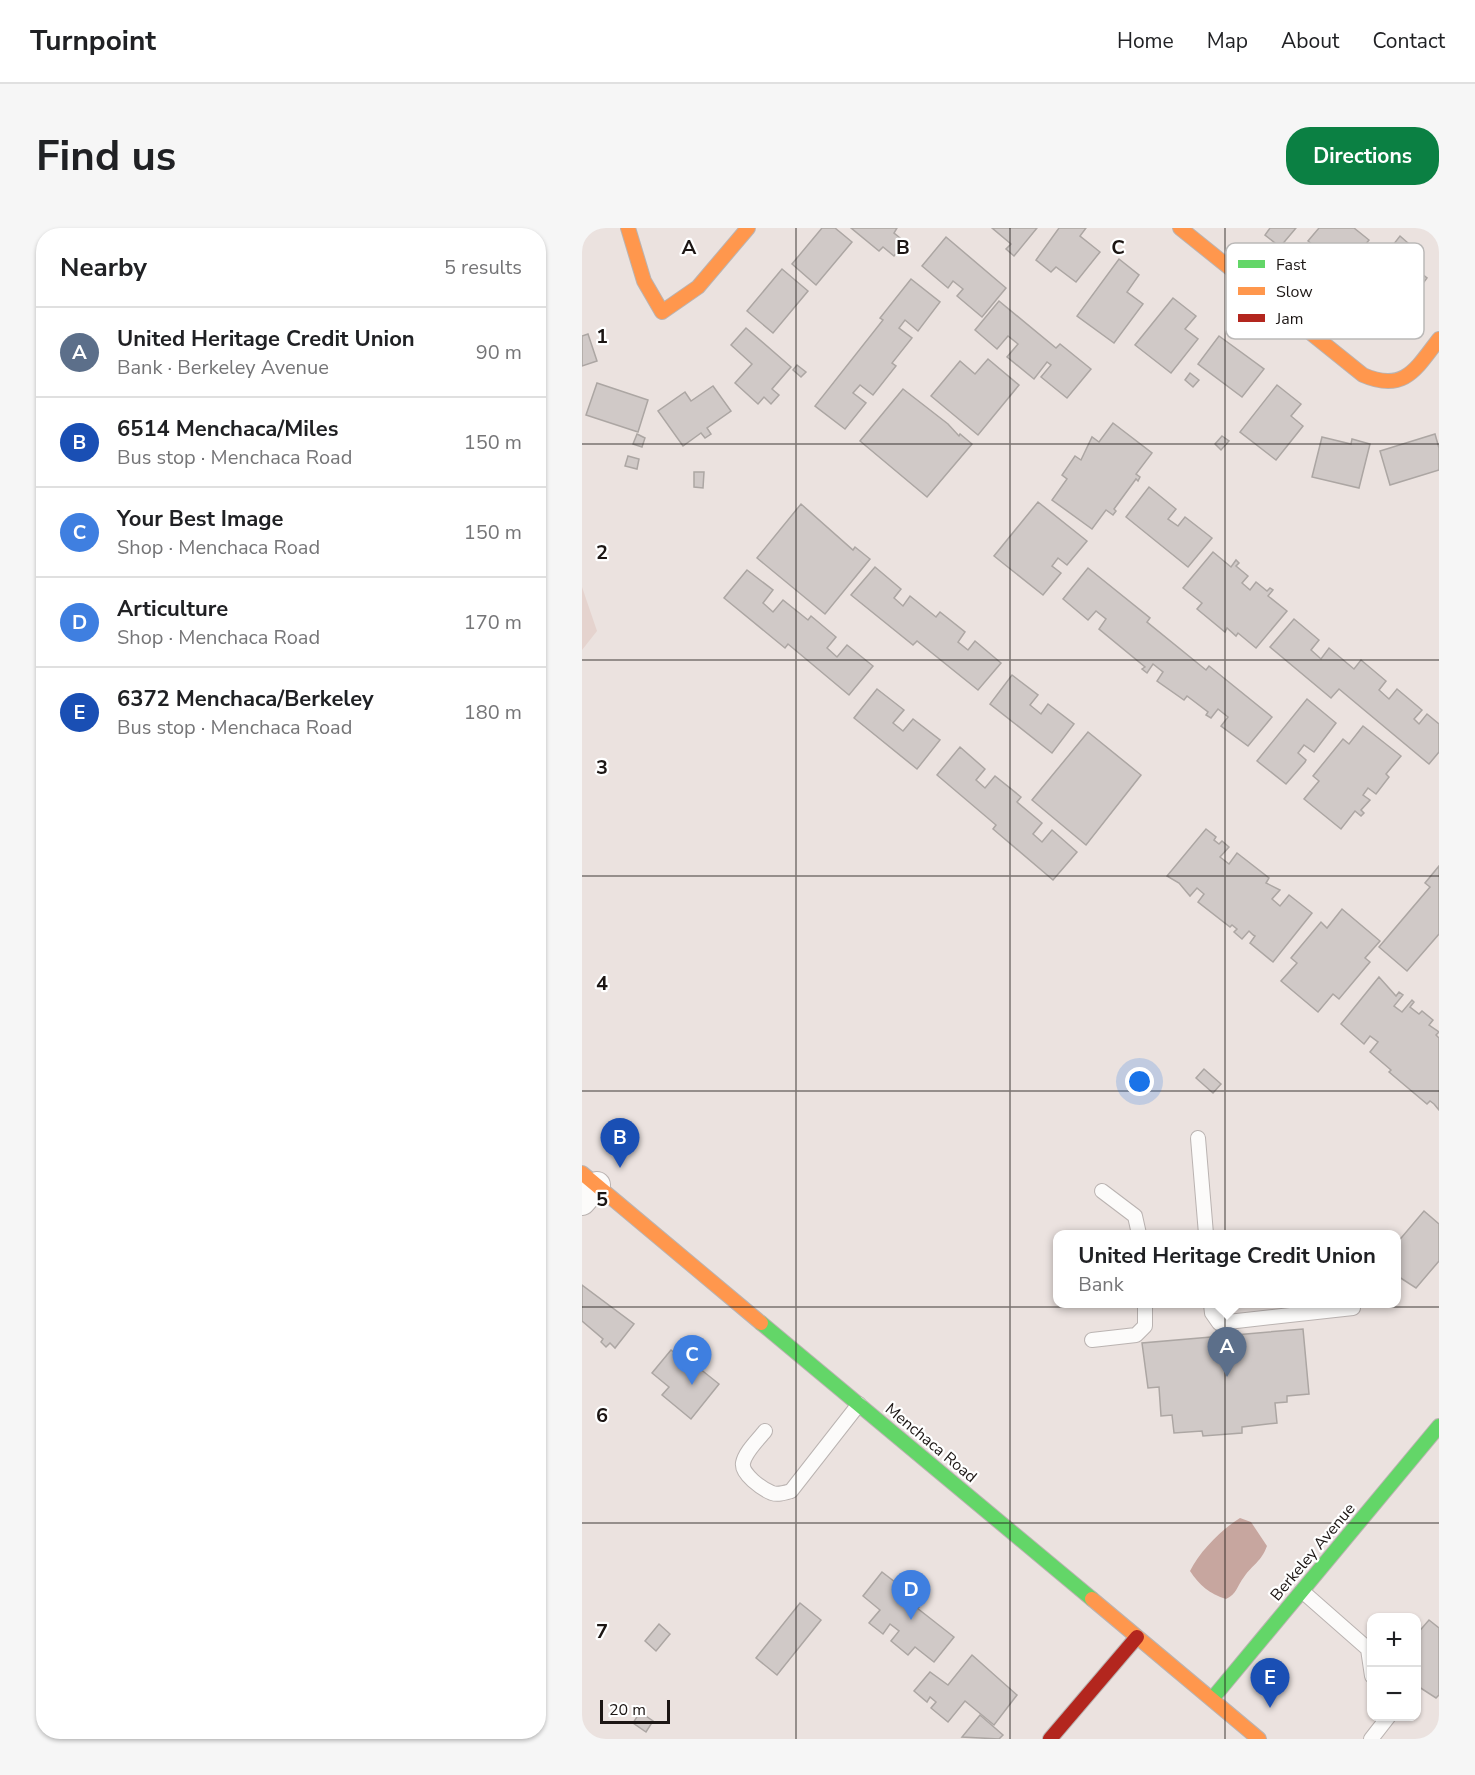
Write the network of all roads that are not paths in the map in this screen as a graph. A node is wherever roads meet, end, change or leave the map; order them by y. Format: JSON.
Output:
{"nodes":[{"id":1,"x":628,"y":228,"type":"edge"},
{"id":2,"x":748,"y":228,"type":"edge"},
{"id":3,"x":1180,"y":228,"type":"edge"},
{"id":4,"x":1226,"y":265,"type":"edge"},
{"id":5,"x":1317,"y":339,"type":"edge"},
{"id":6,"x":1439,"y":339,"type":"edge"},
{"id":7,"x":1198,"y":1138,"type":"dead end"},
{"id":8,"x":587,"y":1187,"type":"edge"},
{"id":9,"x":1101,"y":1191,"type":"dead end"},
{"id":10,"x":1138,"y":1230,"type":"edge"},
{"id":11,"x":1206,"y":1230,"type":"edge"},
{"id":12,"x":1145,"y":1308,"type":"edge"},
{"id":13,"x":1211,"y":1308,"type":"edge"},
{"id":14,"x":1353,"y":1308,"type":"dead end"},
{"id":15,"x":1092,"y":1340,"type":"dead end"},
{"id":16,"x":859,"y":1404,"type":"junction"},
{"id":17,"x":1439,"y":1426,"type":"edge"},
{"id":18,"x":765,"y":1431,"type":"dead end"},
{"id":19,"x":1302,"y":1591,"type":"junction"},
{"id":20,"x":1137,"y":1637,"type":"junction"},
{"id":21,"x":1370,"y":1667,"type":"edge"},
{"id":22,"x":1212,"y":1699,"type":"junction"},
{"id":23,"x":1385,"y":1721,"type":"edge"},
{"id":24,"x":1050,"y":1739,"type":"edge"},
{"id":25,"x":1259,"y":1739,"type":"edge"},
{"id":26,"x":1371,"y":1739,"type":"edge"}],
"edges":[{"from":1,"to":2,"type":"street"},
{"from":3,"to":4,"type":"street"},
{"from":5,"to":6,"type":"street"},
{"from":7,"to":11,"type":"lane"},
{"from":8,"to":16,"type":"street","name":"Menchaca Road"},
{"from":9,"to":10,"type":"lane"},
{"from":12,"to":15,"type":"lane"},
{"from":13,"to":14,"type":"lane"},
{"from":16,"to":18,"type":"lane"},
{"from":16,"to":20,"type":"street","name":"Menchaca Road"},
{"from":17,"to":19,"type":"street","name":"Berkeley Avenue"},
{"from":19,"to":21,"type":"lane"},
{"from":19,"to":22,"type":"street","name":"Berkeley Avenue"},
{"from":20,"to":22,"type":"street","name":"Menchaca Road"},
{"from":20,"to":24,"type":"street"},
{"from":22,"to":25,"type":"street","name":"Menchaca Road"},
{"from":23,"to":26,"type":"lane"}]}
